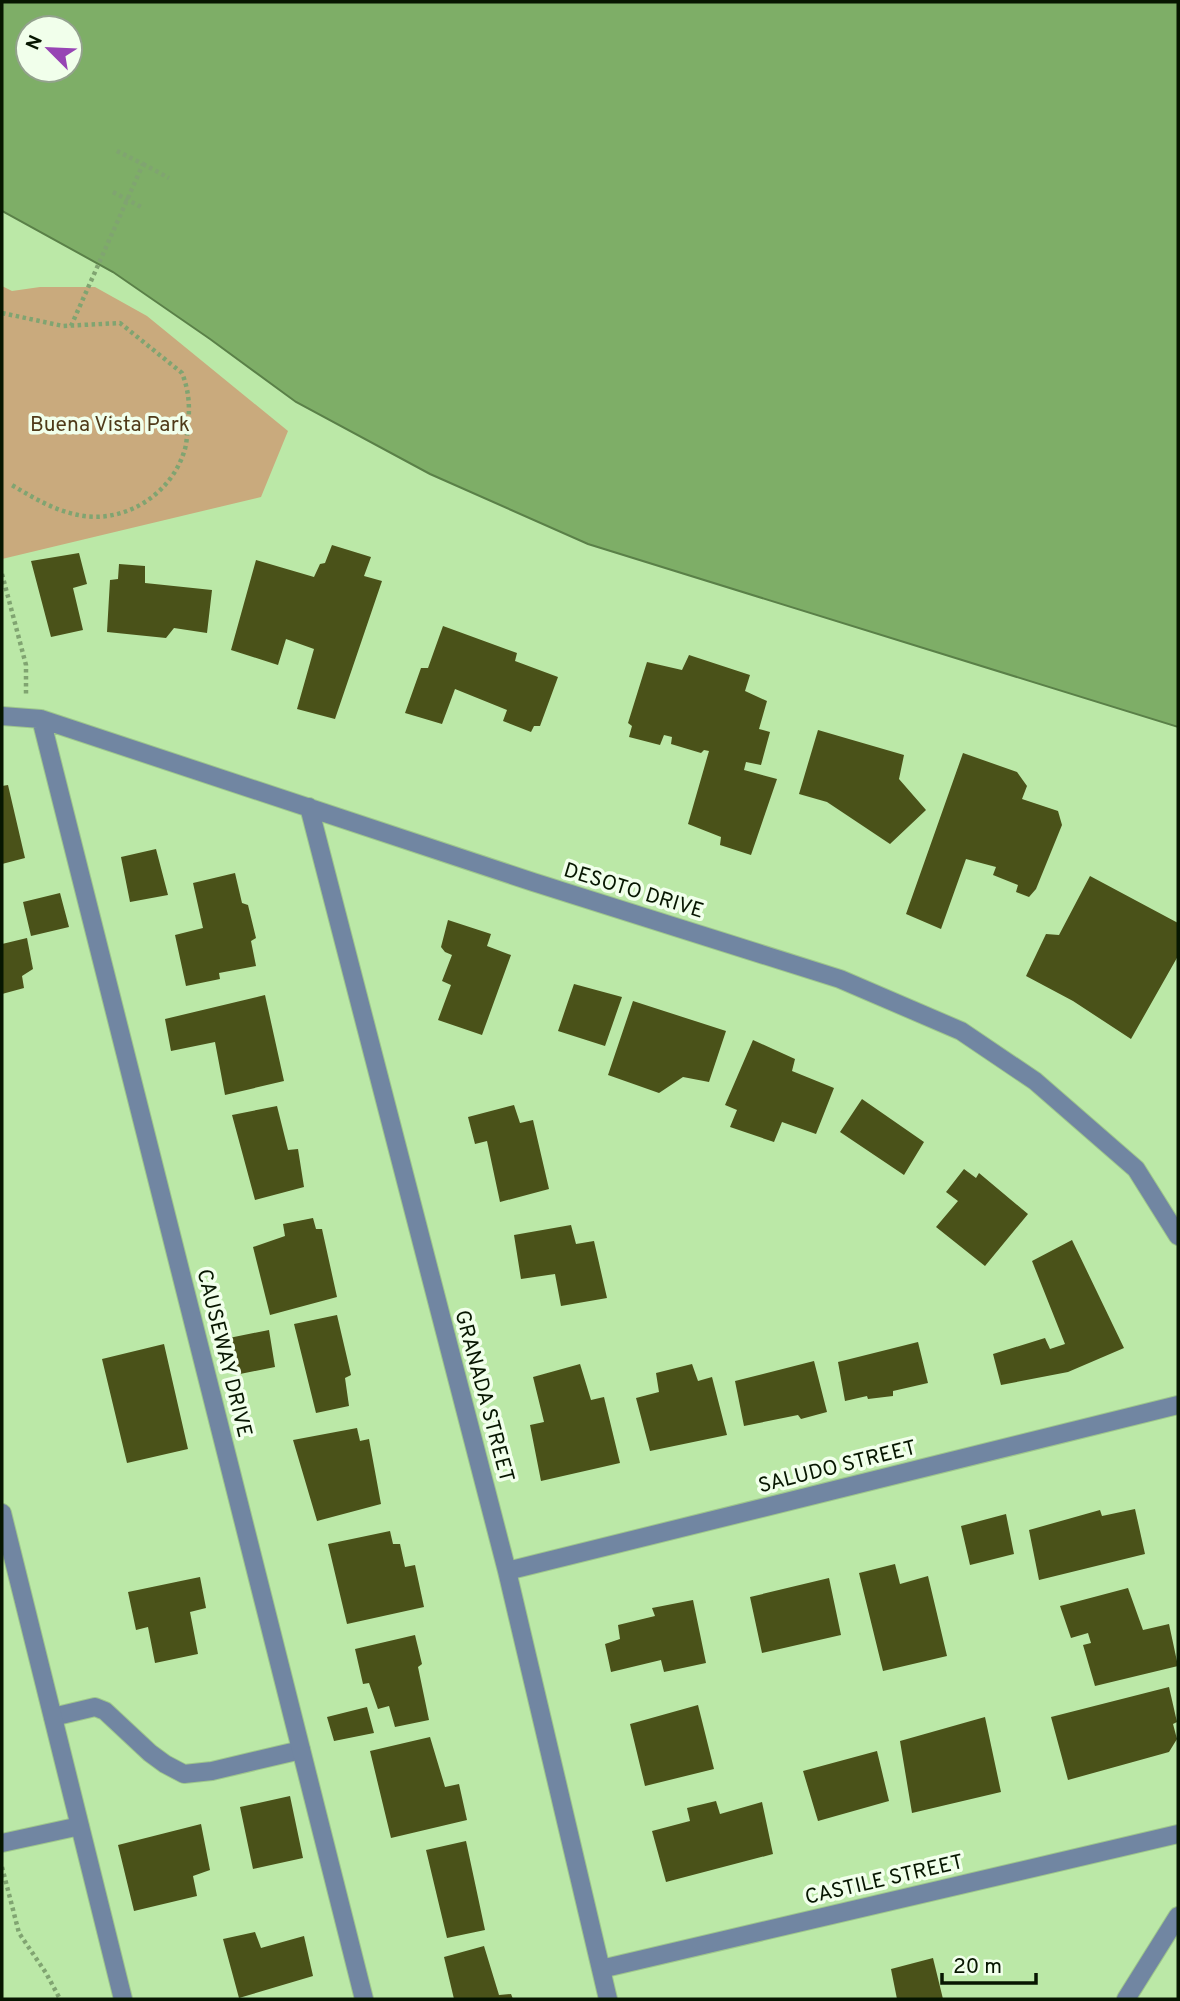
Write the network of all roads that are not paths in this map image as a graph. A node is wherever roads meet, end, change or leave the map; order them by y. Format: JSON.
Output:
{"nodes":[{"id":1,"x":2,"y":716,"type":"edge"},
{"id":2,"x":33,"y":718,"type":"junction"},
{"id":3,"x":309,"y":807,"type":"junction"},
{"id":4,"x":1178,"y":1236,"type":"edge"},
{"id":5,"x":1178,"y":1405,"type":"edge"},
{"id":6,"x":2,"y":1513,"type":"edge"},
{"id":7,"x":507,"y":1571,"type":"junction"},
{"id":8,"x":53,"y":1717,"type":"junction"},
{"id":9,"x":301,"y":1750,"type":"junction"},
{"id":10,"x":80,"y":1826,"type":"junction"},
{"id":11,"x":1178,"y":1834,"type":"edge"},
{"id":12,"x":2,"y":1843,"type":"edge"},
{"id":13,"x":1178,"y":1916,"type":"edge"},
{"id":14,"x":601,"y":1969,"type":"junction"},
{"id":15,"x":123,"y":1999,"type":"edge"},
{"id":16,"x":364,"y":1999,"type":"edge"},
{"id":17,"x":608,"y":1999,"type":"edge"},
{"id":18,"x":1126,"y":1999,"type":"edge"}],
"edges":[{"from":1,"to":2,"type":"street","name":"DESOTO DRIVE"},
{"from":2,"to":3,"type":"street","name":"DESOTO DRIVE"},
{"from":2,"to":9,"type":"street","name":"CAUSEWAY DRIVE"},
{"from":3,"to":4,"type":"street","name":"DESOTO DRIVE"},
{"from":3,"to":7,"type":"street","name":"GRANADA STREET"},
{"from":5,"to":7,"type":"street","name":"SALUDO STREET"},
{"from":6,"to":8,"type":"street"},
{"from":7,"to":14,"type":"street","name":"GRANADA STREET"},
{"from":8,"to":9,"type":"street"},
{"from":8,"to":10,"type":"street"},
{"from":9,"to":16,"type":"street","name":"CAUSEWAY DRIVE"},
{"from":10,"to":12,"type":"street"},
{"from":10,"to":15,"type":"street"},
{"from":11,"to":14,"type":"street","name":"CASTILE STREET"},
{"from":13,"to":18,"type":"street"},
{"from":14,"to":17,"type":"street","name":"GRANADA STREET"}]}
